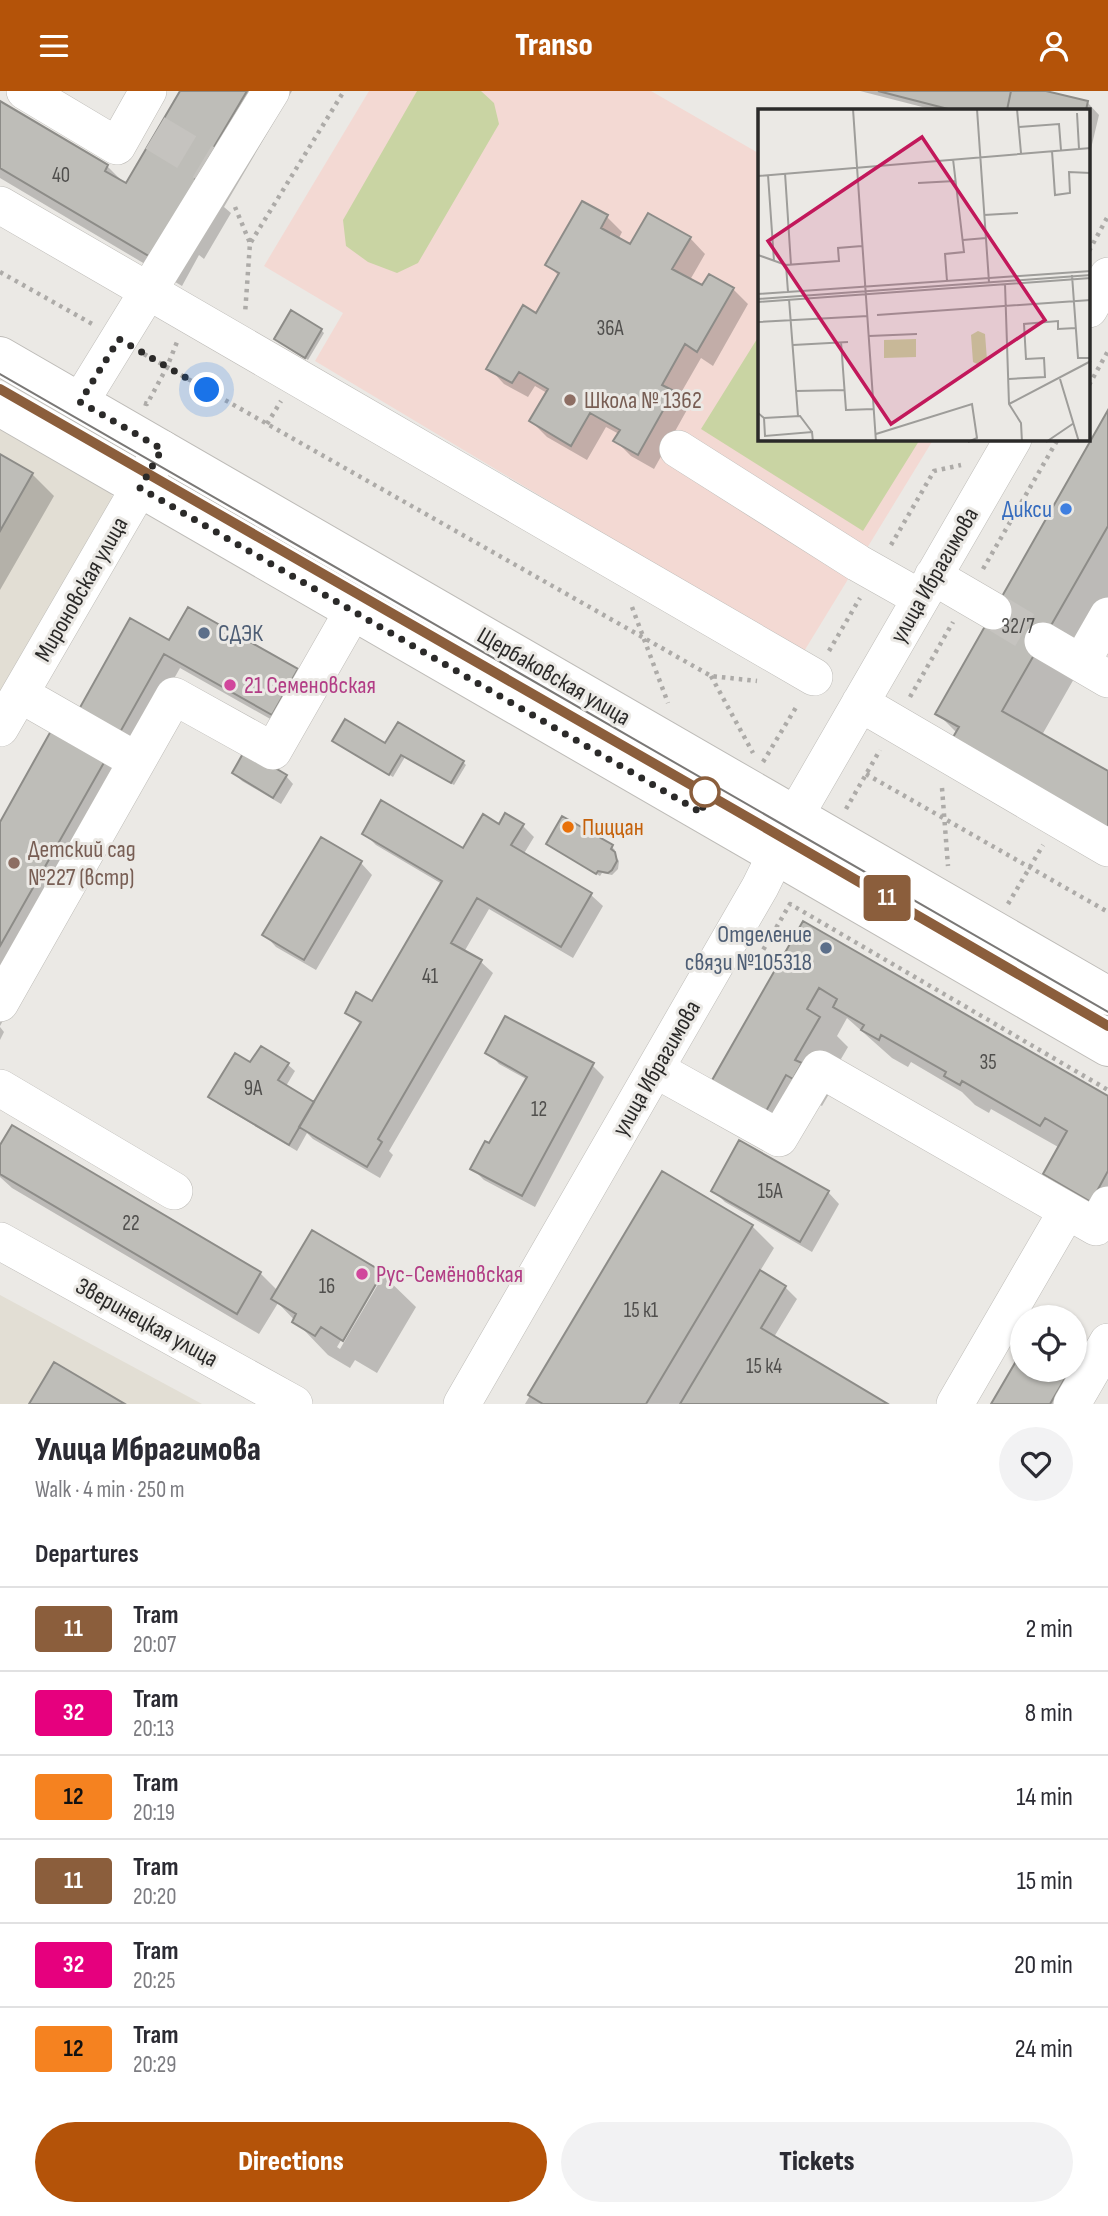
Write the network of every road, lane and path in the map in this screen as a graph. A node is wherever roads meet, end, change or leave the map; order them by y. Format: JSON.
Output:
{"nodes":[{"id":1,"x":25,"y":91,"type":"edge"},
{"id":2,"x":271,"y":91,"type":"edge"},
{"id":3,"x":344,"y":91,"type":"edge"},
{"id":4,"x":145,"y":114,"type":"edge"},
{"id":5,"x":213,"y":168,"type":"junction"},
{"id":6,"x":0,"y":205,"type":"edge"},
{"id":7,"x":1108,"y":216,"type":"edge"},
{"id":8,"x":250,"y":243,"type":"junction"},
{"id":9,"x":1090,"y":249,"type":"edge"},
{"id":10,"x":0,"y":272,"type":"edge"},
{"id":11,"x":1108,"y":276,"type":"edge"},
{"id":12,"x":149,"y":292,"type":"junction"},
{"id":13,"x":1090,"y":307,"type":"edge"},
{"id":14,"x":187,"y":314,"type":"junction"},
{"id":15,"x":119,"y":339,"type":"junction"},
{"id":16,"x":243,"y":347,"type":"junction"},
{"id":17,"x":1108,"y":351,"type":"edge"},
{"id":18,"x":0,"y":356,"type":"edge"},
{"id":19,"x":167,"y":367,"type":"junction"},
{"id":20,"x":1090,"y":383,"type":"edge"},
{"id":21,"x":80,"y":402,"type":"junction"},
{"id":22,"x":138,"y":402,"type":"dead end"},
{"id":23,"x":0,"y":407,"type":"edge"},
{"id":24,"x":1012,"y":441,"type":"edge"},
{"id":25,"x":1057,"y":441,"type":"edge"},
{"id":26,"x":162,"y":449,"type":"junction"},
{"id":27,"x":678,"y":449,"type":"dead end"},
{"id":28,"x":140,"y":488,"type":"junction"},
{"id":29,"x":614,"y":560,"type":"junction"},
{"id":30,"x":926,"y":587,"type":"junction"},
{"id":31,"x":980,"y":604,"type":"junction"},
{"id":32,"x":353,"y":611,"type":"junction"},
{"id":33,"x":1108,"y":616,"type":"edge"},
{"id":34,"x":643,"y":638,"type":"junction"},
{"id":35,"x":1043,"y":641,"type":"tunnel mouth"},
{"id":36,"x":1095,"y":671,"type":"edge"},
{"id":37,"x":814,"y":677,"type":"dead end"},
{"id":38,"x":20,"y":694,"type":"junction"},
{"id":39,"x":860,"y":703,"type":"junction"},
{"id":40,"x":672,"y":713,"type":"dead end"},
{"id":41,"x":895,"y":724,"type":"junction"},
{"id":42,"x":0,"y":728,"type":"edge"},
{"id":43,"x":939,"y":749,"type":"junction"},
{"id":44,"x":137,"y":761,"type":"junction"},
{"id":45,"x":761,"y":766,"type":"dead end"},
{"id":46,"x":866,"y":774,"type":"junction"},
{"id":47,"x":844,"y":813,"type":"dead end"},
{"id":48,"x":795,"y":816,"type":"junction"},
{"id":49,"x":944,"y":819,"type":"junction"},
{"id":50,"x":1058,"y":819,"type":"junction"},
{"id":51,"x":1108,"y":848,"type":"edge"},
{"id":52,"x":777,"y":857,"type":"junction"},
{"id":53,"x":1030,"y":867,"type":"junction"},
{"id":54,"x":948,"y":874,"type":"dead end"},
{"id":55,"x":790,"y":904,"type":"dead end"},
{"id":56,"x":1006,"y":907,"type":"dead end"},
{"id":57,"x":1108,"y":912,"type":"edge"},
{"id":58,"x":1108,"y":996,"type":"edge"},
{"id":59,"x":0,"y":1003,"type":"edge"},
{"id":60,"x":1108,"y":1047,"type":"edge"},
{"id":61,"x":655,"y":1069,"type":"junction"},
{"id":62,"x":0,"y":1088,"type":"edge"},
{"id":63,"x":1108,"y":1090,"type":"edge"},
{"id":64,"x":174,"y":1191,"type":"dead end"},
{"id":65,"x":1095,"y":1222,"type":"edge"},
{"id":66,"x":0,"y":1241,"type":"edge"},
{"id":67,"x":1108,"y":1342,"type":"edge"},
{"id":68,"x":294,"y":1404,"type":"edge"},
{"id":69,"x":462,"y":1404,"type":"edge"},
{"id":70,"x":955,"y":1404,"type":"edge"},
{"id":71,"x":1072,"y":1404,"type":"edge"}],
"edges":[{"from":1,"to":4,"type":"street"},
{"from":2,"to":5,"type":"street"},
{"from":3,"to":8,"type":"path"},
{"from":5,"to":8,"type":"path"},
{"from":5,"to":12,"type":"street"},
{"from":6,"to":12,"type":"street"},
{"from":7,"to":9,"type":"path"},
{"from":8,"to":16,"type":"path"},
{"from":10,"to":15,"type":"path"},
{"from":11,"to":13,"type":"street"},
{"from":12,"to":14,"type":"street"},
{"from":12,"to":15,"type":"street"},
{"from":14,"to":16,"type":"street"},
{"from":14,"to":19,"type":"path"},
{"from":15,"to":19,"type":"path"},
{"from":15,"to":21,"type":"street"},
{"from":16,"to":29,"type":"street"},
{"from":17,"to":20,"type":"path"},
{"from":18,"to":21,"type":"main road","name":"Щербаковская улица"},
{"from":19,"to":22,"type":"path"},
{"from":19,"to":34,"type":"path"},
{"from":21,"to":26,"type":"main road","name":"Щербаковская улица"},
{"from":23,"to":28,"type":"main road","name":"Щербаковская улица"},
{"from":24,"to":30,"type":"street","name":"улица Ибрагимова"},
{"from":25,"to":31,"type":"path"},
{"from":26,"to":28,"type":"street","name":"Мироновская улица"},
{"from":26,"to":48,"type":"main road","name":"Щербаковская улица"},
{"from":27,"to":30,"type":"street"},
{"from":28,"to":32,"type":"main road","name":"Щербаковская улица"},
{"from":28,"to":38,"type":"street","name":"Мироновская улица"},
{"from":29,"to":34,"type":"path"},
{"from":29,"to":37,"type":"street"},
{"from":30,"to":31,"type":"street"},
{"from":30,"to":39,"type":"street","name":"улица Ибрагимова"},
{"from":31,"to":41,"type":"path"},
{"from":32,"to":44,"type":"street"},
{"from":32,"to":52,"type":"main road","name":"Щербаковская улица"},
{"from":33,"to":36,"type":"street"},
{"from":34,"to":40,"type":"path"},
{"from":34,"to":45,"type":"path"},
{"from":35,"to":36,"type":"street"},
{"from":38,"to":42,"type":"street","name":"Мироновская улица"},
{"from":38,"to":44,"type":"street"},
{"from":39,"to":41,"type":"street"},
{"from":39,"to":48,"type":"street","name":"улица Ибрагимова"},
{"from":41,"to":43,"type":"street"},
{"from":41,"to":46,"type":"path"},
{"from":43,"to":49,"type":"path"},
{"from":43,"to":50,"type":"street"},
{"from":44,"to":59,"type":"street"},
{"from":46,"to":47,"type":"path"},
{"from":46,"to":49,"type":"path"},
{"from":48,"to":52,"type":"street","name":"улица Ибрагимова"},
{"from":48,"to":58,"type":"main road","name":"Щербаковская улица"},
{"from":49,"to":53,"type":"path"},
{"from":49,"to":54,"type":"path"},
{"from":50,"to":51,"type":"street"},
{"from":50,"to":53,"type":"path"},
{"from":52,"to":60,"type":"main road","name":"Щербаковская улица"},
{"from":52,"to":61,"type":"street","name":"улица Ибрагимова"},
{"from":53,"to":56,"type":"path"},
{"from":53,"to":57,"type":"path"},
{"from":55,"to":63,"type":"path"},
{"from":61,"to":65,"type":"street"},
{"from":61,"to":69,"type":"street","name":"улица Ибрагимова"},
{"from":62,"to":64,"type":"street"},
{"from":65,"to":70,"type":"street"},
{"from":66,"to":68,"type":"street","name":"Зверинецкая улица"},
{"from":67,"to":71,"type":"street"}]}
